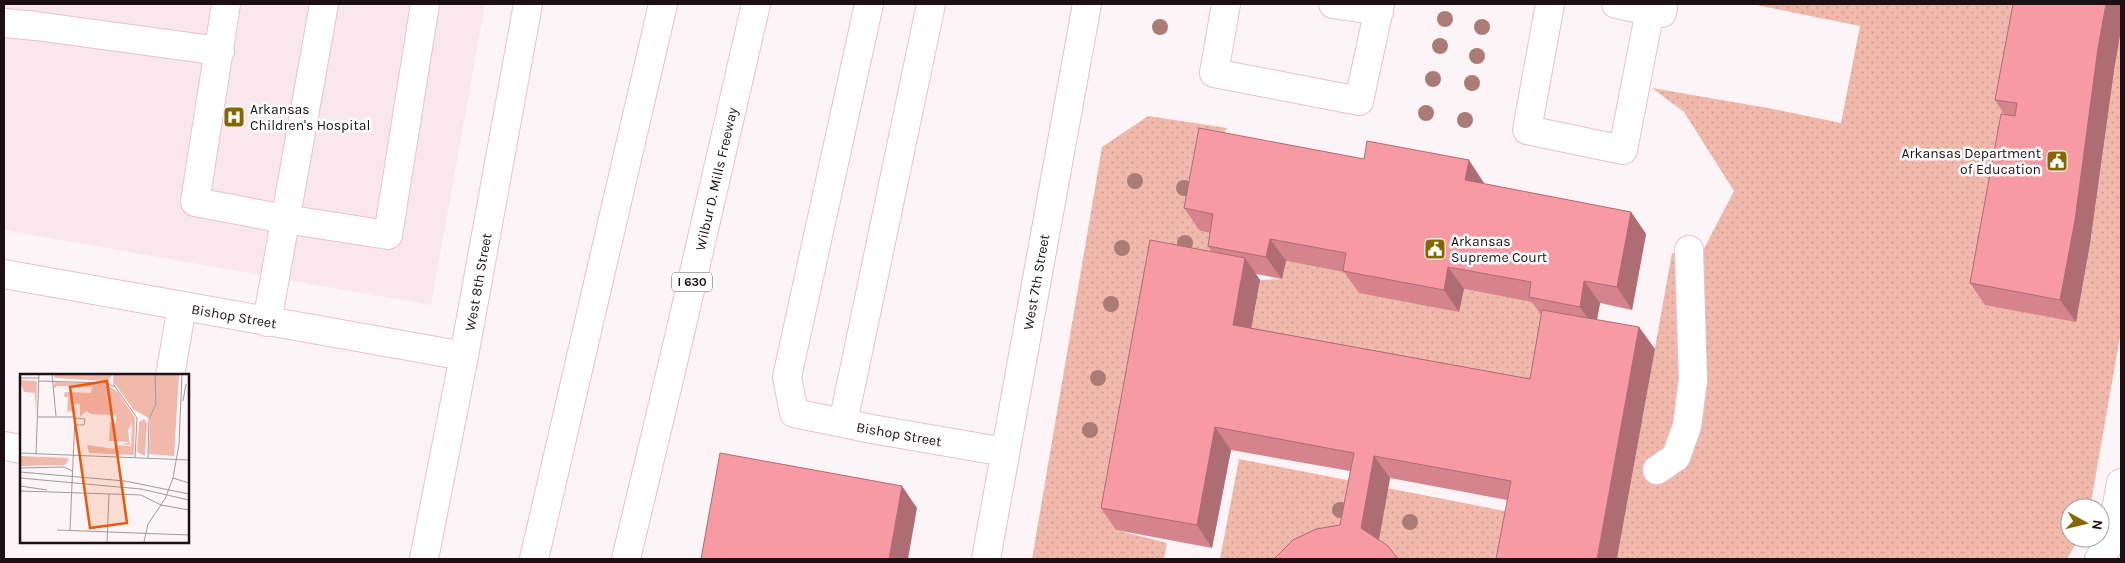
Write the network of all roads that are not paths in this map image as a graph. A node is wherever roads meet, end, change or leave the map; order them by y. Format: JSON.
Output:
{"nodes":[{"id":1,"x":226,"y":4,"type":"edge"},
{"id":2,"x":324,"y":4,"type":"edge"},
{"id":3,"x":425,"y":4,"type":"edge"},
{"id":4,"x":528,"y":4,"type":"edge"},
{"id":5,"x":663,"y":4,"type":"edge"},
{"id":6,"x":756,"y":4,"type":"edge"},
{"id":7,"x":870,"y":4,"type":"edge"},
{"id":8,"x":931,"y":4,"type":"edge"},
{"id":9,"x":1087,"y":4,"type":"edge"},
{"id":10,"x":1226,"y":4,"type":"edge"},
{"id":11,"x":1333,"y":4,"type":"edge"},
{"id":12,"x":1550,"y":4,"type":"edge"},
{"id":13,"x":1616,"y":4,"type":"edge"},
{"id":14,"x":1379,"y":8,"type":"edge"},
{"id":15,"x":1659,"y":9,"type":"edge"},
{"id":16,"x":38,"y":15,"type":"edge"},
{"id":17,"x":4,"y":23,"type":"edge"},
{"id":18,"x":220,"y":51,"type":"junction"},
{"id":19,"x":285,"y":219,"type":"junction"},
{"id":20,"x":1689,"y":250,"type":"dead end"},
{"id":21,"x":4,"y":274,"type":"edge"},
{"id":22,"x":182,"y":306,"type":"junction"},
{"id":23,"x":267,"y":322,"type":"junction"},
{"id":24,"x":464,"y":356,"type":"junction"},
{"id":25,"x":170,"y":374,"type":"edge"},
{"id":26,"x":843,"y":424,"type":"junction"},
{"id":27,"x":4,"y":446,"type":"edge"},
{"id":28,"x":20,"y":449,"type":"edge"},
{"id":29,"x":1005,"y":452,"type":"junction"},
{"id":30,"x":1657,"y":470,"type":"dead end"},
{"id":31,"x":2121,"y":483,"type":"edge"},
{"id":32,"x":2107,"y":554,"type":"edge"},
{"id":33,"x":424,"y":559,"type":"edge"},
{"id":34,"x":534,"y":559,"type":"edge"},
{"id":35,"x":626,"y":559,"type":"edge"},
{"id":36,"x":986,"y":559,"type":"edge"}],
"edges":[{"from":1,"to":18,"type":"main road"},
{"from":2,"to":19,"type":"main road"},
{"from":3,"to":19,"type":"main road"},
{"from":4,"to":24,"type":"main road","name":"West 8th Street"},
{"from":5,"to":34,"type":"main road"},
{"from":6,"to":35,"type":"main road","name":"Wilbur D. Mills Freeway","number":"I 630"},
{"from":7,"to":26,"type":"main road","name":"Bishop Street"},
{"from":8,"to":26,"type":"main road"},
{"from":9,"to":29,"type":"main road","name":"West 7th Street"},
{"from":10,"to":14,"type":"main road"},
{"from":11,"to":14,"type":"main road"},
{"from":12,"to":15,"type":"main road"},
{"from":13,"to":15,"type":"main road"},
{"from":16,"to":17,"type":"main road"},
{"from":16,"to":18,"type":"main road"},
{"from":18,"to":19,"type":"main road"},
{"from":19,"to":23,"type":"main road"},
{"from":20,"to":30,"type":"main road"},
{"from":21,"to":22,"type":"main road","name":"Bishop Street"},
{"from":22,"to":23,"type":"main road","name":"Bishop Street"},
{"from":22,"to":25,"type":"main road"},
{"from":23,"to":24,"type":"main road","name":"Bishop Street"},
{"from":24,"to":33,"type":"main road","name":"West 8th Street"},
{"from":26,"to":29,"type":"main road","name":"Bishop Street"},
{"from":27,"to":28,"type":"main road"},
{"from":29,"to":36,"type":"main road","name":"West 7th Street"},
{"from":31,"to":32,"type":"main road"}]}
